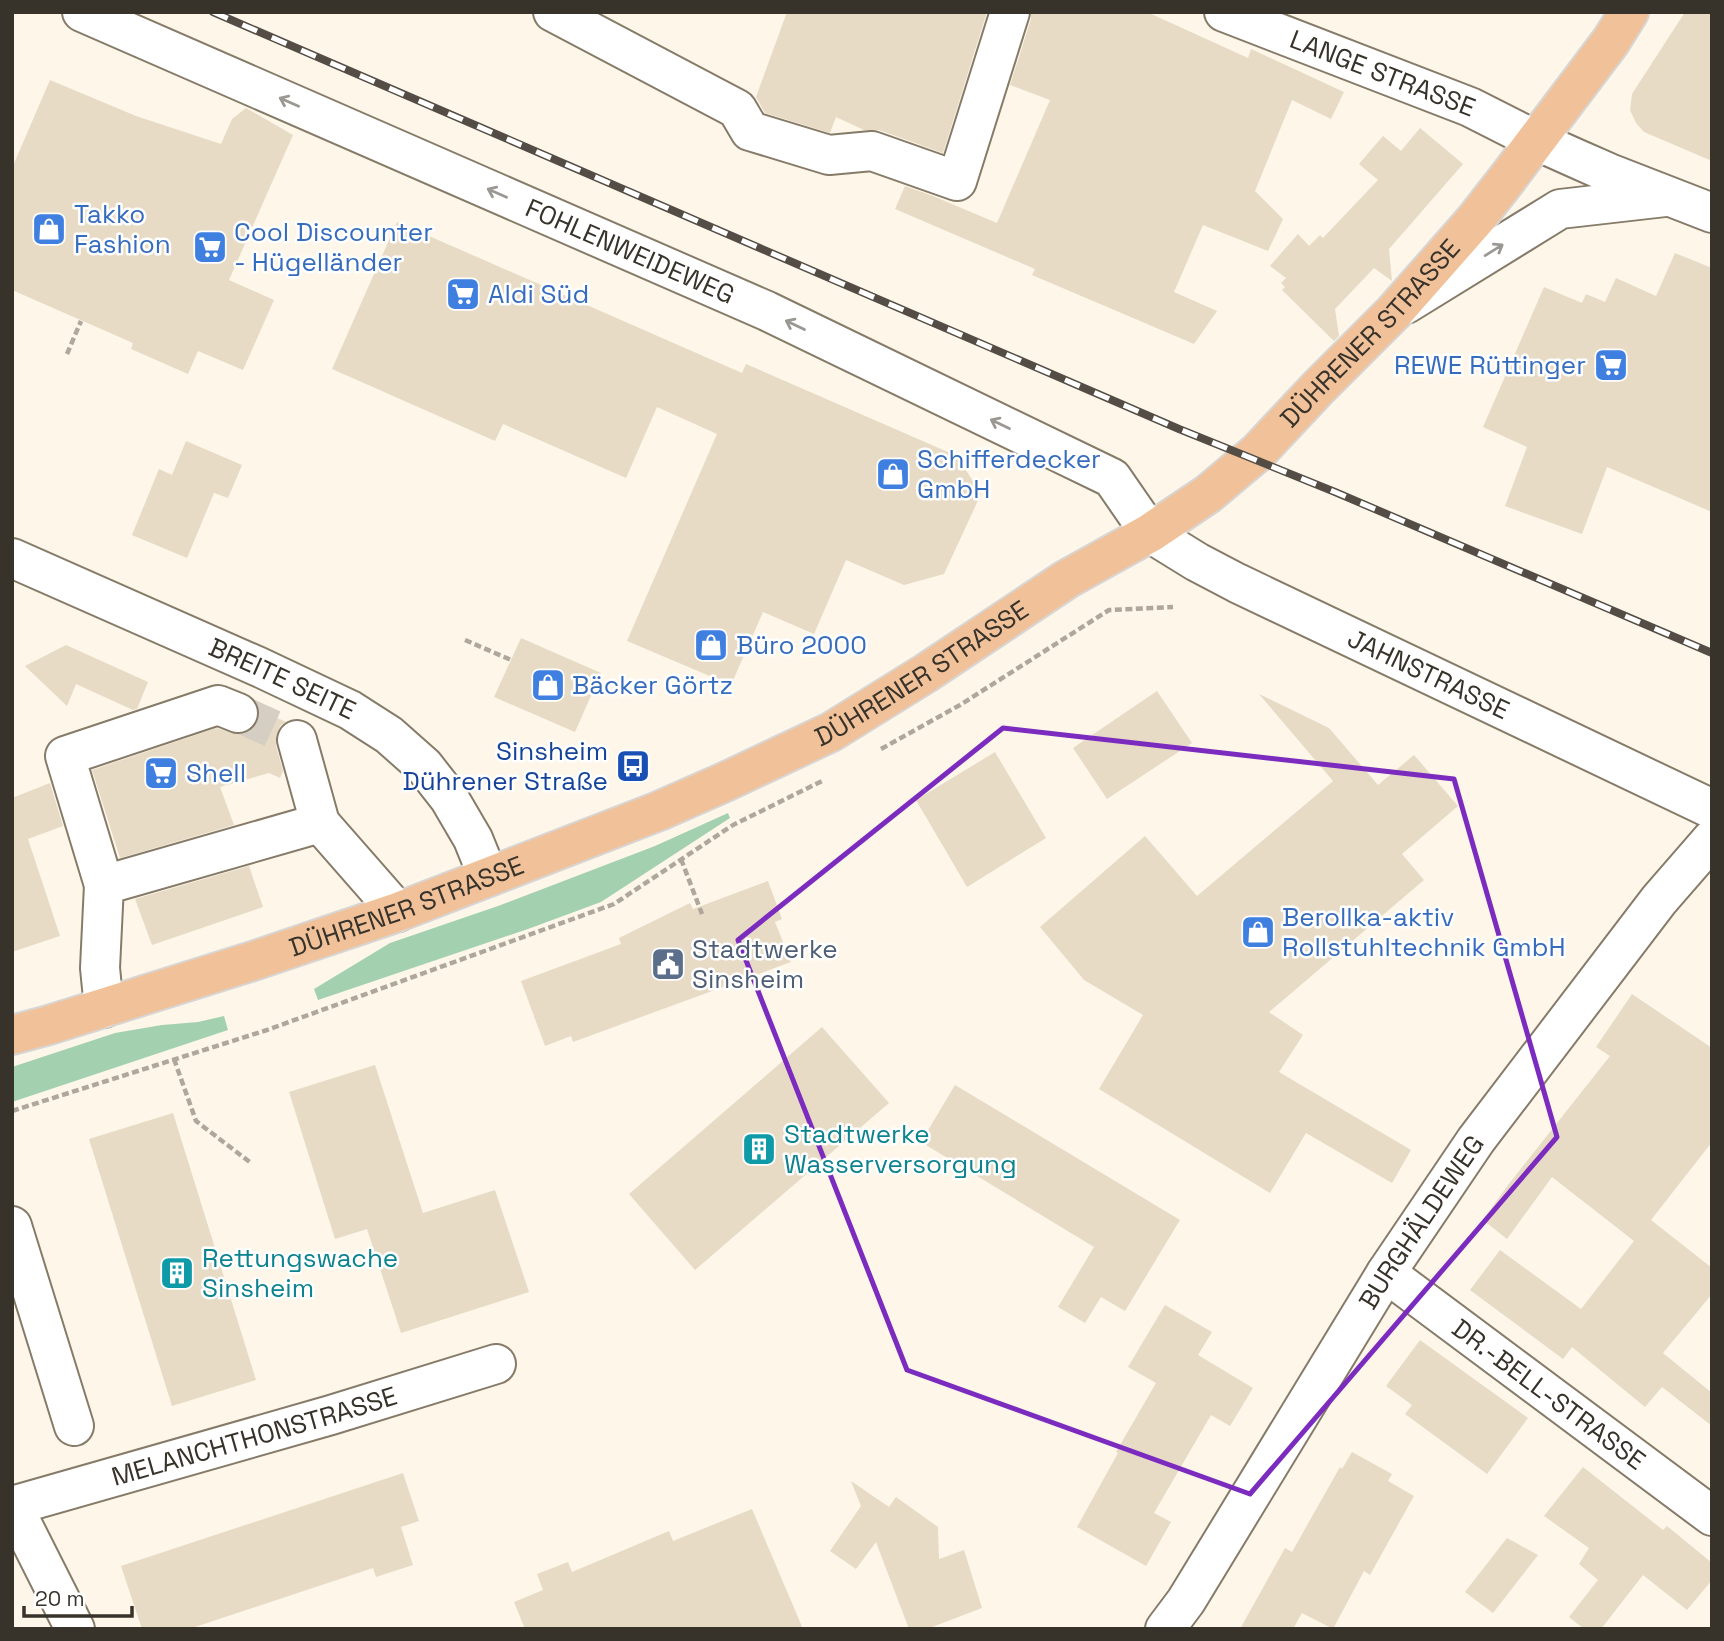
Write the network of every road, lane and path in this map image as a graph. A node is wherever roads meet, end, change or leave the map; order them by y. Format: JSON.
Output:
{"nodes":[{"id":1,"x":82,"y":12,"type":"edge"},
{"id":2,"x":552,"y":12,"type":"edge"},
{"id":3,"x":1010,"y":12,"type":"edge"},
{"id":4,"x":1224,"y":12,"type":"edge"},
{"id":5,"x":1629,"y":12,"type":"edge"},
{"id":6,"x":1537,"y":142,"type":"junction"},
{"id":7,"x":1670,"y":197,"type":"junction"},
{"id":8,"x":1712,"y":213,"type":"edge"},
{"id":9,"x":1394,"y":312,"type":"junction"},
{"id":10,"x":81,"y":321,"type":"dead end"},
{"id":11,"x":66,"y":354,"type":"dead end"},
{"id":12,"x":1150,"y":533,"type":"junction"},
{"id":13,"x":12,"y":558,"type":"edge"},
{"id":14,"x":1173,"y":607,"type":"dead end"},
{"id":15,"x":465,"y":640,"type":"dead end"},
{"id":16,"x":511,"y":660,"type":"dead end"},
{"id":17,"x":238,"y":713,"type":"tunnel mouth"},
{"id":18,"x":297,"y":740,"type":"dead end"},
{"id":19,"x":875,"y":752,"type":"dead end"},
{"id":20,"x":826,"y":779,"type":"dead end"},
{"id":21,"x":1712,"y":810,"type":"edge"},
{"id":22,"x":320,"y":823,"type":"junction"},
{"id":23,"x":1712,"y":839,"type":"edge"},
{"id":24,"x":681,"y":859,"type":"junction"},
{"id":25,"x":488,"y":876,"type":"junction"},
{"id":26,"x":104,"y":885,"type":"junction"},
{"id":27,"x":398,"y":912,"type":"junction"},
{"id":28,"x":702,"y":914,"type":"dead end"},
{"id":29,"x":104,"y":1008,"type":"junction"},
{"id":30,"x":12,"y":1035,"type":"edge"},
{"id":31,"x":174,"y":1059,"type":"junction"},
{"id":32,"x":12,"y":1111,"type":"edge"},
{"id":33,"x":251,"y":1163,"type":"dead end"},
{"id":34,"x":12,"y":1226,"type":"edge"},
{"id":35,"x":1386,"y":1273,"type":"junction"},
{"id":36,"x":496,"y":1364,"type":"dead end"},
{"id":37,"x":74,"y":1426,"type":"dead end"},
{"id":38,"x":13,"y":1506,"type":"edge"},
{"id":39,"x":1712,"y":1516,"type":"edge"},
{"id":40,"x":75,"y":1629,"type":"edge"},
{"id":41,"x":1165,"y":1629,"type":"edge"}],
"edges":[{"from":12,"to":1,"type":"street","name":"FOHLENWEIDEWEG","one_way":true},
{"from":2,"to":3,"type":"street"},
{"from":4,"to":6,"type":"street","name":"LANGE STRASSE"},
{"from":5,"to":6,"type":"main road","name":"DÜHRENER STRASSE"},
{"from":6,"to":7,"type":"street","name":"LANGE STRASSE"},
{"from":6,"to":9,"type":"main road","name":"DÜHRENER STRASSE"},
{"from":7,"to":8,"type":"street","name":"LANGE STRASSE"},
{"from":9,"to":7,"type":"street","one_way":true},
{"from":9,"to":12,"type":"main road","name":"DÜHRENER STRASSE"},
{"from":10,"to":11,"type":"path"},
{"from":12,"to":21,"type":"street","name":"JAHNSTRASSE"},
{"from":12,"to":25,"type":"main road","name":"DÜHRENER STRASSE"},
{"from":13,"to":25,"type":"street","name":"BREITE SEITE"},
{"from":14,"to":19,"type":"path"},
{"from":15,"to":16,"type":"path"},
{"from":17,"to":26,"type":"street"},
{"from":18,"to":22,"type":"street"},
{"from":20,"to":24,"type":"path"},
{"from":22,"to":26,"type":"street"},
{"from":22,"to":27,"type":"street"},
{"from":23,"to":35,"type":"street","name":"BURGHÄLDEWEG"},
{"from":24,"to":28,"type":"path"},
{"from":24,"to":31,"type":"path"},
{"from":25,"to":27,"type":"main road","name":"DÜHRENER STRASSE"},
{"from":26,"to":29,"type":"street"},
{"from":27,"to":29,"type":"main road","name":"DÜHRENER STRASSE"},
{"from":29,"to":30,"type":"main road","name":"DÜHRENER STRASSE"},
{"from":31,"to":32,"type":"path"},
{"from":31,"to":33,"type":"path"},
{"from":34,"to":37,"type":"street"},
{"from":35,"to":39,"type":"street","name":"DR.-BELL-STRASSE"},
{"from":35,"to":41,"type":"street","name":"BURGHÄLDEWEG"},
{"from":36,"to":38,"type":"street","name":"MELANCHTHONSTRASSE"},
{"from":38,"to":40,"type":"street"}]}
